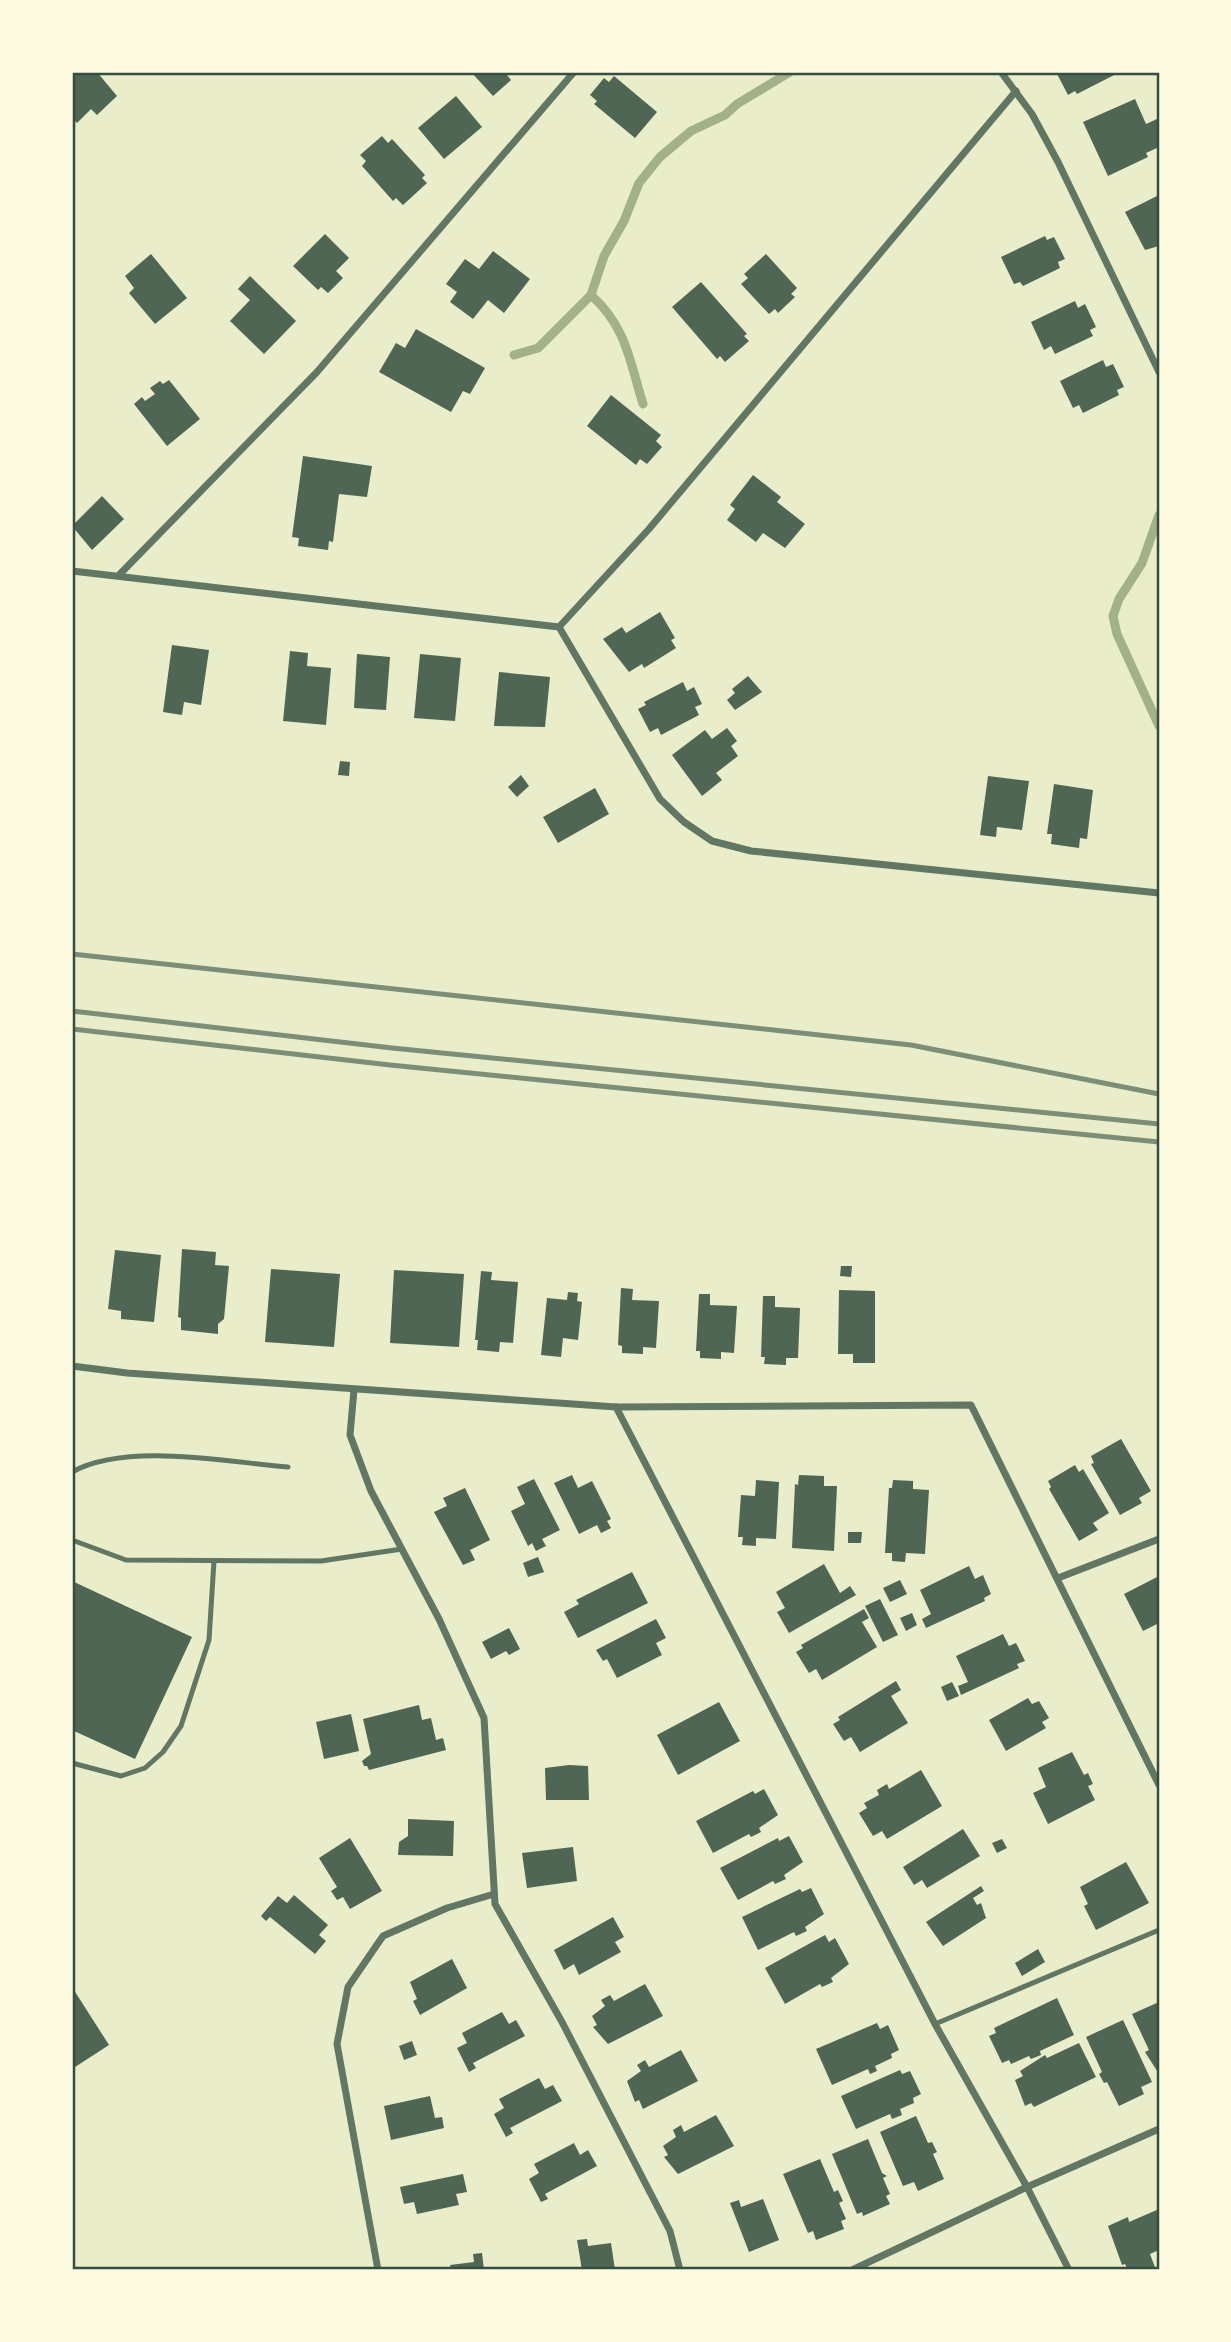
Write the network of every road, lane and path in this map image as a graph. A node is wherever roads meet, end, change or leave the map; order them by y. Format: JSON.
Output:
{"nodes":[{"id":1,"x":574,"y":72,"type":"edge"},
{"id":2,"x":1001,"y":72,"type":"edge"},
{"id":3,"x":1016,"y":91,"type":"junction"},
{"id":4,"x":1159,"y":372,"type":"edge"},
{"id":5,"x":72,"y":571,"type":"edge"},
{"id":6,"x":120,"y":574,"type":"junction"},
{"id":7,"x":559,"y":627,"type":"junction"},
{"id":8,"x":1159,"y":893,"type":"edge"},
{"id":9,"x":72,"y":1366,"type":"edge"},
{"id":10,"x":354,"y":1390,"type":"junction"},
{"id":11,"x":616,"y":1407,"type":"junction"},
{"id":12,"x":72,"y":1460,"type":"edge"},
{"id":13,"x":288,"y":1467,"type":"dead end"},
{"id":14,"x":74,"y":1471,"type":"edge"},
{"id":15,"x":72,"y":1539,"type":"edge"},
{"id":16,"x":1159,"y":1539,"type":"edge"},
{"id":17,"x":402,"y":1549,"type":"junction"},
{"id":18,"x":214,"y":1561,"type":"junction"},
{"id":19,"x":1058,"y":1578,"type":"junction"},
{"id":20,"x":72,"y":1763,"type":"edge"},
{"id":21,"x":1159,"y":1785,"type":"edge"},
{"id":22,"x":494,"y":1894,"type":"junction"},
{"id":23,"x":1159,"y":1930,"type":"edge"},
{"id":24,"x":935,"y":2024,"type":"junction"},
{"id":25,"x":1159,"y":2129,"type":"edge"},
{"id":26,"x":1027,"y":2187,"type":"junction"},
{"id":27,"x":378,"y":2270,"type":"edge"},
{"id":28,"x":680,"y":2270,"type":"edge"},
{"id":29,"x":852,"y":2270,"type":"edge"},
{"id":30,"x":1069,"y":2270,"type":"edge"}],
"edges":[{"from":1,"to":6,"type":"street"},
{"from":2,"to":3,"type":"street"},
{"from":3,"to":4,"type":"street"},
{"from":3,"to":7,"type":"street"},
{"from":5,"to":6,"type":"street"},
{"from":6,"to":7,"type":"street"},
{"from":7,"to":8,"type":"street"},
{"from":9,"to":10,"type":"street"},
{"from":10,"to":11,"type":"street"},
{"from":10,"to":17,"type":"street"},
{"from":11,"to":19,"type":"street"},
{"from":11,"to":24,"type":"street"},
{"from":12,"to":14,"type":"lane"},
{"from":13,"to":14,"type":"lane"},
{"from":15,"to":18,"type":"lane"},
{"from":16,"to":19,"type":"street"},
{"from":17,"to":18,"type":"lane"},
{"from":17,"to":22,"type":"street"},
{"from":18,"to":20,"type":"lane"},
{"from":19,"to":21,"type":"street"},
{"from":22,"to":27,"type":"street"},
{"from":22,"to":28,"type":"street"},
{"from":23,"to":24,"type":"lane"},
{"from":24,"to":26,"type":"street"},
{"from":25,"to":26,"type":"street"},
{"from":26,"to":29,"type":"street"},
{"from":26,"to":30,"type":"street"}]}
